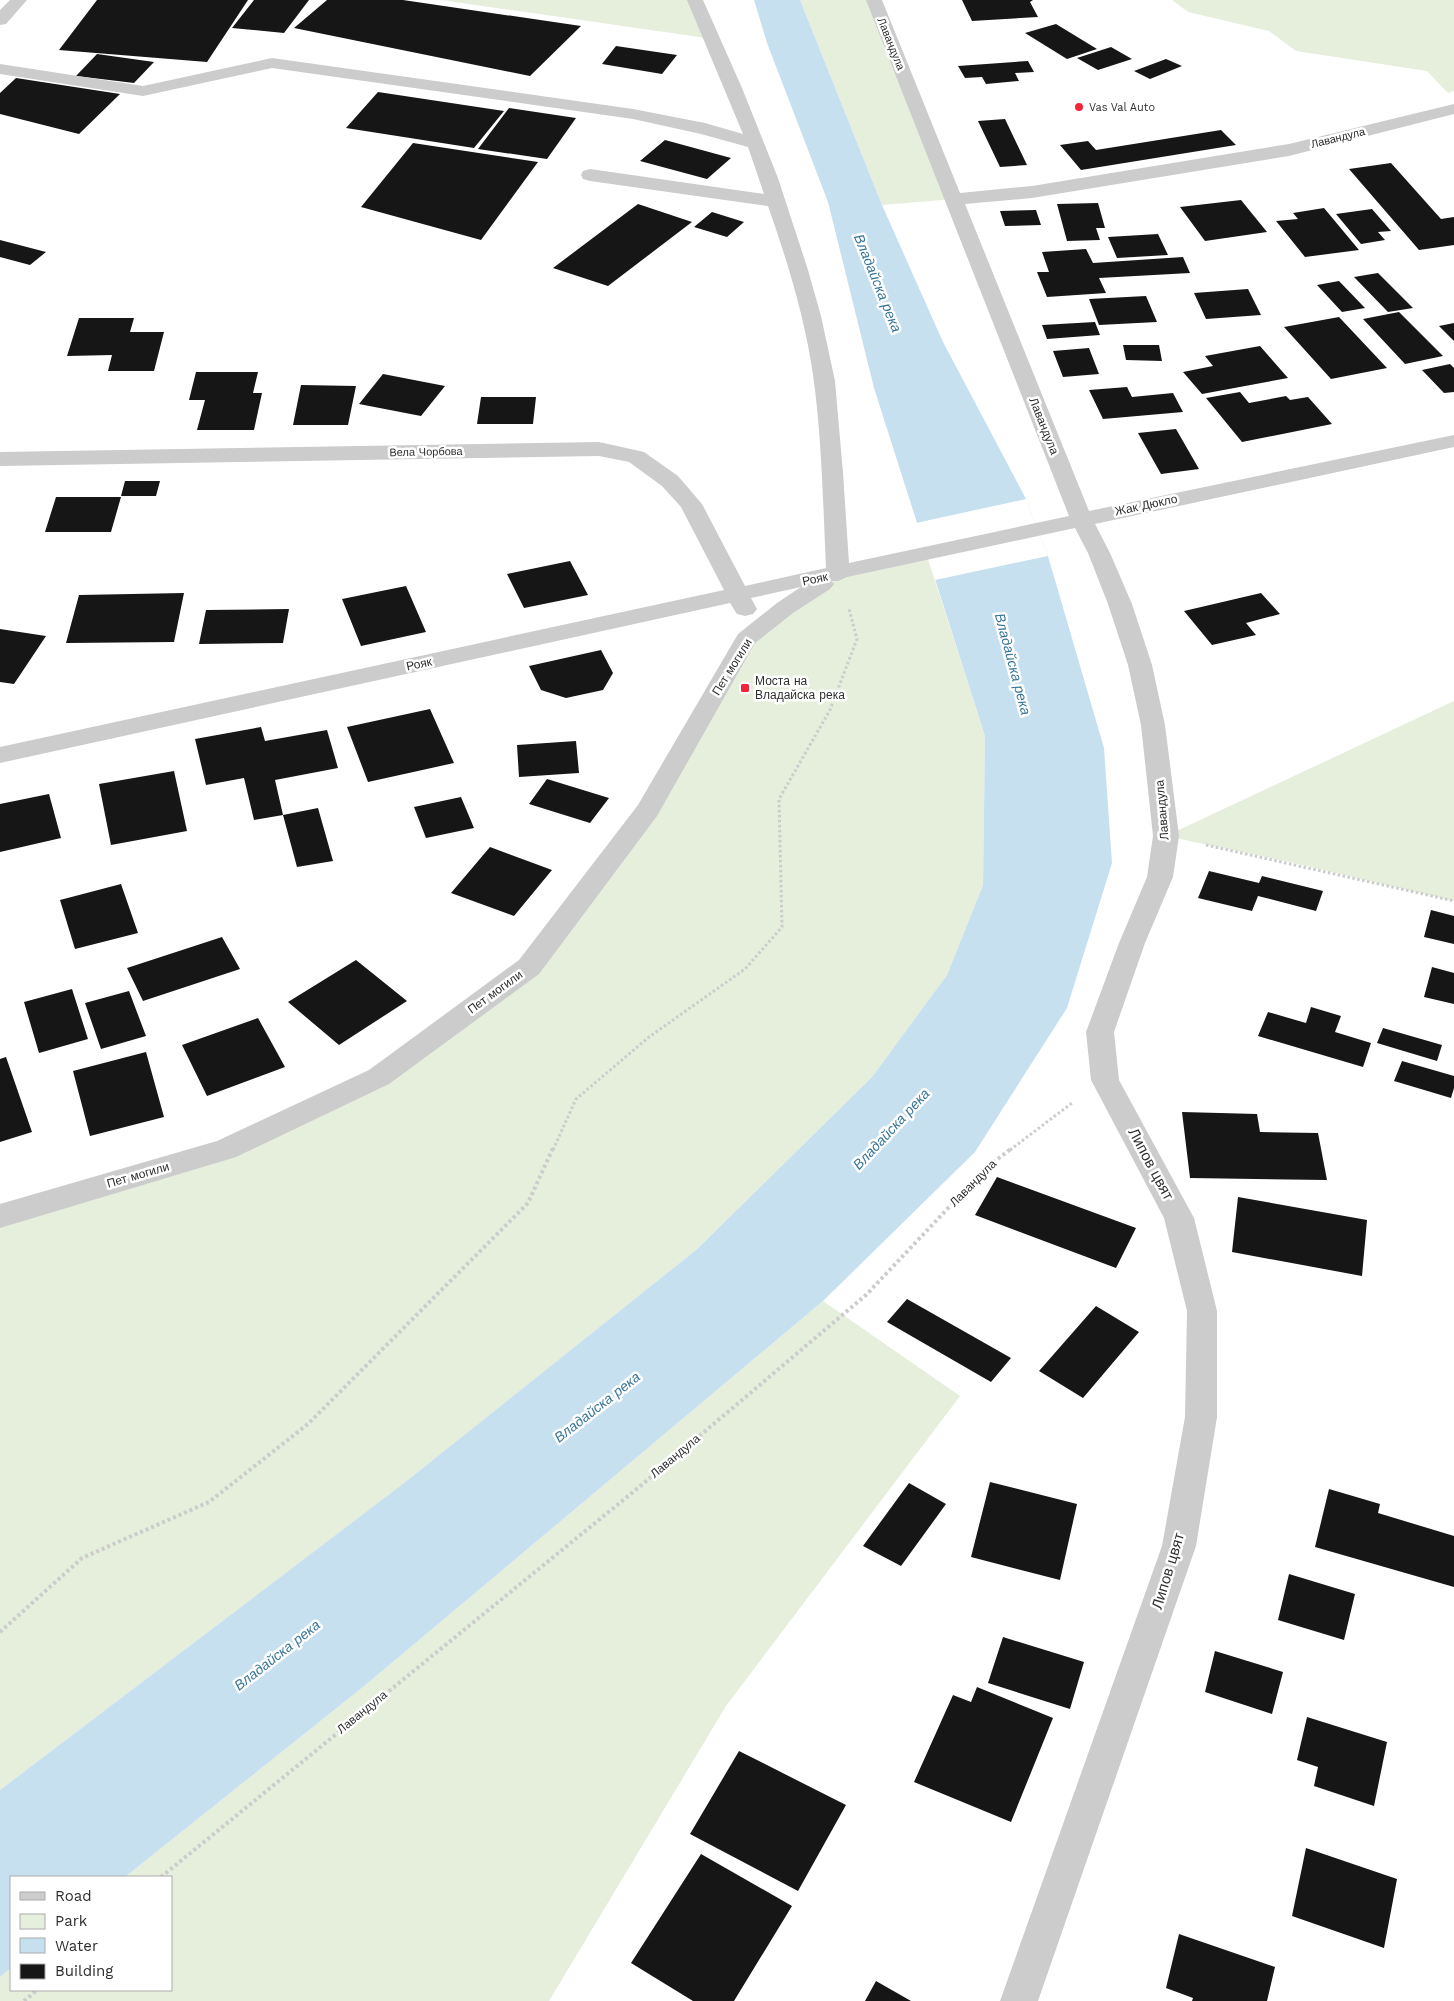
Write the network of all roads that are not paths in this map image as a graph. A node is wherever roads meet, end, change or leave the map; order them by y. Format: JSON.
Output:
{"nodes":[{"id":1,"x":18,"y":0,"type":"edge"},
{"id":2,"x":695,"y":0,"type":"edge"},
{"id":3,"x":874,"y":0,"type":"edge"},
{"id":4,"x":0,"y":20,"type":"edge"},
{"id":5,"x":0,"y":69,"type":"edge"},
{"id":6,"x":1454,"y":109,"type":"edge"},
{"id":7,"x":756,"y":144,"type":"junction"},
{"id":8,"x":590,"y":175,"type":"dead end"},
{"id":9,"x":953,"y":199,"type":"junction"},
{"id":10,"x":776,"y":201,"type":"junction"},
{"id":11,"x":1454,"y":441,"type":"edge"},
{"id":12,"x":0,"y":459,"type":"edge"},
{"id":13,"x":1082,"y":519,"type":"junction"},
{"id":14,"x":838,"y":574,"type":"junction"},
{"id":15,"x":737,"y":596,"type":"junction"},
{"id":16,"x":757,"y":630,"type":"junction"},
{"id":17,"x":0,"y":755,"type":"edge"},
{"id":18,"x":1105,"y":1080,"type":"joint"},
{"id":19,"x":0,"y":1216,"type":"edge"},
{"id":20,"x":1020,"y":2001,"type":"edge"}],
"edges":[{"from":1,"to":4,"type":"street"},
{"from":2,"to":7,"type":"street"},
{"from":3,"to":9,"type":"street","name":"Лавандула"},
{"from":5,"to":7,"type":"street"},
{"from":6,"to":9,"type":"street","name":"Лавандула"},
{"from":7,"to":10,"type":"street"},
{"from":8,"to":10,"type":"street"},
{"from":9,"to":13,"type":"street","name":"Лавандула"},
{"from":10,"to":14,"type":"street"},
{"from":11,"to":13,"type":"street","name":"Жак Дюкло"},
{"from":12,"to":15,"type":"street","name":"Вела Чорбова"},
{"from":13,"to":14,"type":"street","name":"Жак Дюкло"},
{"from":13,"to":18,"type":"street","name":"Лавандула"},
{"from":14,"to":15,"type":"street","name":"Рояк"},
{"from":14,"to":16,"type":"street","name":"Пет могили"},
{"from":15,"to":16,"type":"street","name":"Вела Чорбова"},
{"from":15,"to":17,"type":"street","name":"Рояк"},
{"from":16,"to":19,"type":"street","name":"Пет могили"},
{"from":18,"to":20,"type":"street","name":"Липов цвят"}]}
